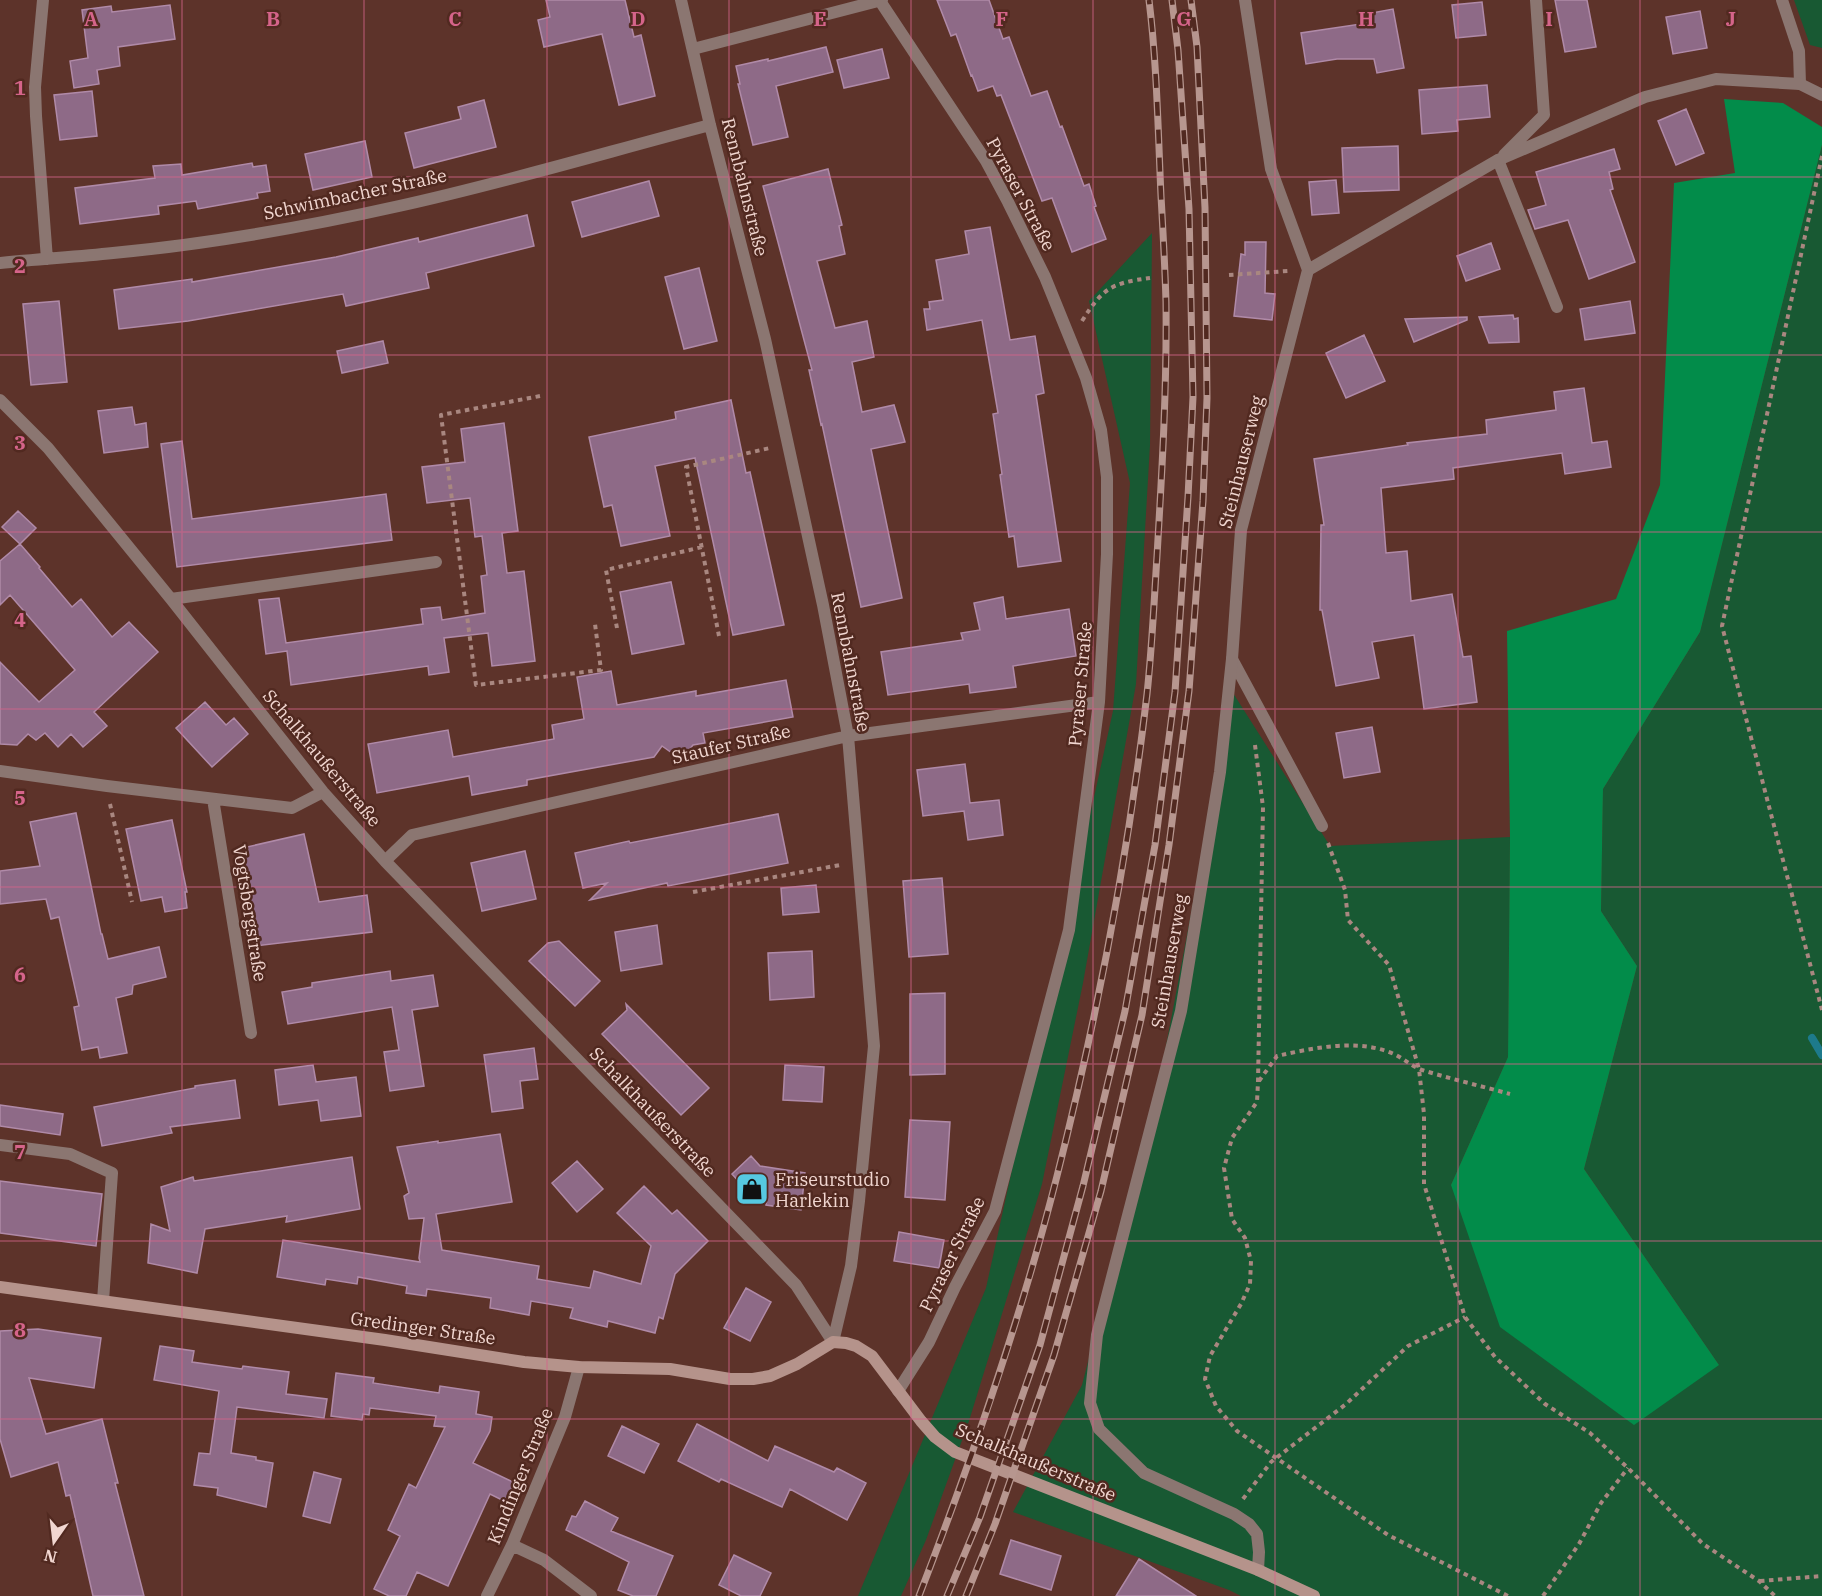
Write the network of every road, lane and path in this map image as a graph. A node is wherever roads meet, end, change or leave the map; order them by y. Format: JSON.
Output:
{"nodes":[{"id":1,"x":43,"y":0,"type":"edge"},
{"id":2,"x":681,"y":0,"type":"edge"},
{"id":3,"x":1245,"y":0,"type":"edge"},
{"id":4,"x":1536,"y":0,"type":"edge"},
{"id":5,"x":1782,"y":0,"type":"edge"},
{"id":6,"x":881,"y":1,"type":"edge"},
{"id":7,"x":693,"y":49,"type":"junction"},
{"id":8,"x":1800,"y":84,"type":"junction"},
{"id":9,"x":1822,"y":95,"type":"edge"},
{"id":10,"x":710,"y":125,"type":"junction"},
{"id":11,"x":1822,"y":156,"type":"edge"},
{"id":12,"x":1498,"y":160,"type":"junction"},
{"id":13,"x":47,"y":259,"type":"junction"},
{"id":14,"x":0,"y":262,"type":"edge"},
{"id":15,"x":1308,"y":270,"type":"junction"},
{"id":16,"x":1229,"y":275,"type":"dead end"},
{"id":17,"x":1150,"y":278,"type":"dead end"},
{"id":18,"x":1557,"y":307,"type":"dead end"},
{"id":19,"x":1070,"y":339,"type":"junction"},
{"id":20,"x":540,"y":396,"type":"dead end"},
{"id":21,"x":0,"y":400,"type":"edge"},
{"id":22,"x":788,"y":444,"type":"junction"},
{"id":23,"x":702,"y":547,"type":"junction"},
{"id":24,"x":436,"y":562,"type":"dead end"},
{"id":25,"x":171,"y":599,"type":"junction"},
{"id":26,"x":595,"y":624,"type":"dead end"},
{"id":27,"x":617,"y":628,"type":"dead end"},
{"id":28,"x":719,"y":636,"type":"dead end"},
{"id":29,"x":1232,"y":659,"type":"junction"},
{"id":30,"x":1099,"y":702,"type":"junction"},
{"id":31,"x":848,"y":736,"type":"junction"},
{"id":32,"x":1254,"y":736,"type":"dead end"},
{"id":33,"x":0,"y":771,"type":"edge"},
{"id":34,"x":106,"y":786,"type":"junction"},
{"id":35,"x":323,"y":792,"type":"junction"},
{"id":36,"x":213,"y":799,"type":"junction"},
{"id":37,"x":1322,"y":826,"type":"joint"},
{"id":38,"x":385,"y":861,"type":"junction"},
{"id":39,"x":859,"y":862,"type":"junction"},
{"id":40,"x":693,"y":892,"type":"dead end"},
{"id":41,"x":132,"y":902,"type":"dead end"},
{"id":42,"x":1822,"y":1010,"type":"edge"},
{"id":43,"x":251,"y":1033,"type":"dead end"},
{"id":44,"x":1419,"y":1069,"type":"junction"},
{"id":45,"x":1258,"y":1082,"type":"junction"},
{"id":46,"x":1510,"y":1094,"type":"dead end"},
{"id":47,"x":0,"y":1145,"type":"edge"},
{"id":48,"x":0,"y":1287,"type":"edge"},
{"id":49,"x":103,"y":1301,"type":"junction"},
{"id":50,"x":1465,"y":1317,"type":"junction"},
{"id":51,"x":833,"y":1342,"type":"junction"},
{"id":52,"x":579,"y":1367,"type":"junction"},
{"id":53,"x":898,"y":1391,"type":"junction"},
{"id":54,"x":1276,"y":1459,"type":"junction"},
{"id":55,"x":1628,"y":1468,"type":"junction"},
{"id":56,"x":1234,"y":1514,"type":"junction"},
{"id":57,"x":512,"y":1545,"type":"junction"},
{"id":58,"x":1258,"y":1570,"type":"junction"},
{"id":59,"x":1822,"y":1576,"type":"edge"},
{"id":60,"x":1759,"y":1581,"type":"junction"},
{"id":61,"x":487,"y":1596,"type":"edge"},
{"id":62,"x":591,"y":1596,"type":"edge"},
{"id":63,"x":1314,"y":1596,"type":"edge"},
{"id":64,"x":1508,"y":1596,"type":"edge"},
{"id":65,"x":1544,"y":1596,"type":"edge"},
{"id":66,"x":1775,"y":1596,"type":"edge"}],
"edges":[{"from":1,"to":13,"type":"street"},
{"from":2,"to":7,"type":"street","name":"Rennbahnstraße"},
{"from":3,"to":15,"type":"street"},
{"from":4,"to":12,"type":"street"},
{"from":5,"to":8,"type":"street"},
{"from":6,"to":7,"type":"street"},
{"from":6,"to":19,"type":"street","name":"Pyraser Straße"},
{"from":7,"to":10,"type":"street","name":"Rennbahnstraße"},
{"from":8,"to":9,"type":"street"},
{"from":8,"to":12,"type":"street"},
{"from":10,"to":13,"type":"street","name":"Schwimbacher Straße"},
{"from":10,"to":22,"type":"street","name":"Rennbahnstraße"},
{"from":11,"to":42,"type":"path"},
{"from":12,"to":15,"type":"street"},
{"from":12,"to":18,"type":"street"},
{"from":13,"to":14,"type":"street","name":"Schwimbacher Straße"},
{"from":15,"to":16,"type":"path"},
{"from":15,"to":29,"type":"street","name":"Steinhauserweg"},
{"from":17,"to":19,"type":"path"},
{"from":19,"to":30,"type":"street","name":"Pyraser Straße"},
{"from":20,"to":26,"type":"path"},
{"from":21,"to":25,"type":"street","name":"Schalkhaußerstraße"},
{"from":22,"to":23,"type":"path"},
{"from":22,"to":31,"type":"street","name":"Rennbahnstraße"},
{"from":23,"to":27,"type":"path"},
{"from":23,"to":28,"type":"path"},
{"from":24,"to":25,"type":"street"},
{"from":25,"to":35,"type":"street","name":"Schalkhaußerstraße"},
{"from":29,"to":37,"type":"street"},
{"from":29,"to":56,"type":"street","name":"Steinhauserweg"},
{"from":30,"to":31,"type":"street","name":"Staufer Straße"},
{"from":30,"to":53,"type":"street","name":"Pyraser Straße"},
{"from":31,"to":38,"type":"street","name":"Staufer Straße"},
{"from":31,"to":39,"type":"street","name":"Rennbahnstraße"},
{"from":32,"to":45,"type":"path"},
{"from":33,"to":34,"type":"street"},
{"from":34,"to":36,"type":"street"},
{"from":34,"to":41,"type":"path"},
{"from":35,"to":36,"type":"street"},
{"from":35,"to":38,"type":"street","name":"Schalkhaußerstraße"},
{"from":36,"to":43,"type":"street","name":"Vogtsbergstraße"},
{"from":37,"to":44,"type":"path"},
{"from":38,"to":51,"type":"street","name":"Schalkhaußerstraße"},
{"from":39,"to":40,"type":"path"},
{"from":39,"to":51,"type":"street","name":"Rennbahnstraße"},
{"from":44,"to":45,"type":"path"},
{"from":44,"to":46,"type":"path"},
{"from":44,"to":50,"type":"path"},
{"from":45,"to":54,"type":"path"},
{"from":47,"to":49,"type":"street"},
{"from":48,"to":49,"type":"main road","name":"Gredinger Straße"},
{"from":49,"to":52,"type":"main road","name":"Gredinger Straße"},
{"from":50,"to":54,"type":"path"},
{"from":50,"to":55,"type":"path"},
{"from":51,"to":52,"type":"main road","name":"Gredinger Straße"},
{"from":51,"to":53,"type":"main road","name":"Schalkhaußerstraße"},
{"from":52,"to":57,"type":"street","name":"Kindinger Straße"},
{"from":53,"to":58,"type":"main road","name":"Schalkhaußerstraße"},
{"from":54,"to":56,"type":"path"},
{"from":54,"to":64,"type":"path"},
{"from":55,"to":60,"type":"path"},
{"from":55,"to":65,"type":"path"},
{"from":56,"to":58,"type":"street","name":"Steinhauserweg"},
{"from":57,"to":61,"type":"street","name":"Kindinger Straße"},
{"from":57,"to":62,"type":"street"},
{"from":58,"to":63,"type":"main road","name":"Schalkhaußerstraße"},
{"from":59,"to":60,"type":"path"},
{"from":60,"to":66,"type":"path"}]}
